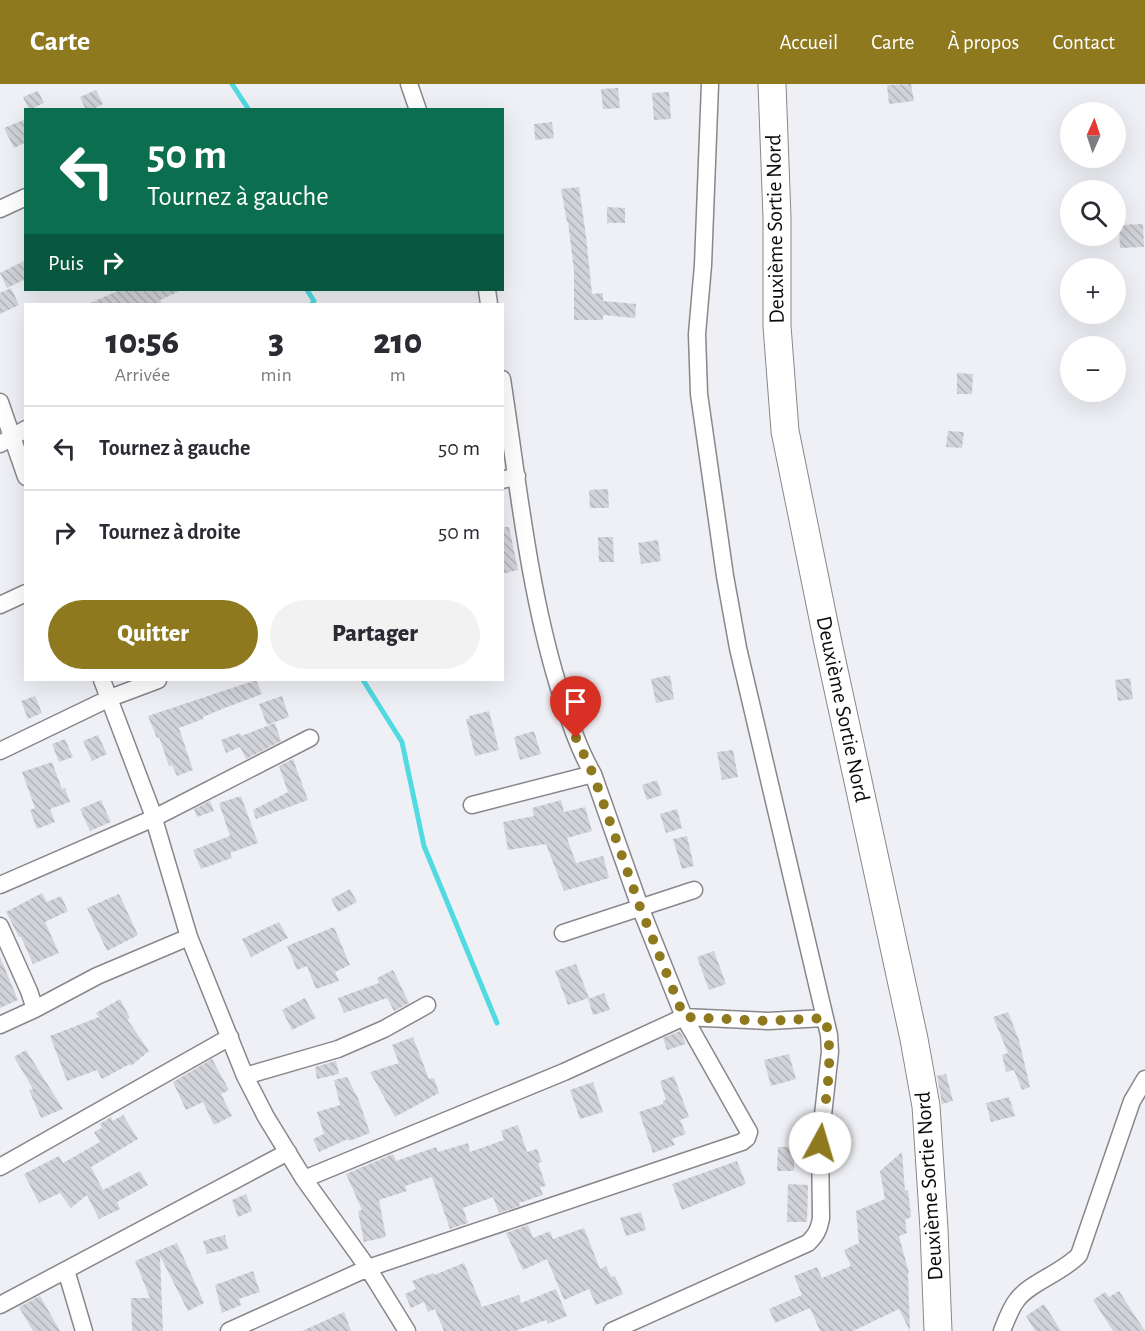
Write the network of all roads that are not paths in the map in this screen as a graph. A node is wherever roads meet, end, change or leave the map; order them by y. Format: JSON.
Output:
{"nodes":[{"id":1,"x":409,"y":84,"type":"edge"},
{"id":2,"x":710,"y":84,"type":"edge"},
{"id":3,"x":772,"y":84,"type":"edge"},
{"id":4,"x":417,"y":108,"type":"edge"},
{"id":5,"x":24,"y":198,"type":"edge"},
{"id":6,"x":0,"y":209,"type":"edge"},
{"id":7,"x":0,"y":402,"type":"edge"},
{"id":8,"x":504,"y":404,"type":"edge"},
{"id":9,"x":12,"y":437,"type":"edge"},
{"id":10,"x":24,"y":471,"type":"edge"},
{"id":11,"x":510,"y":478,"type":"edge"},
{"id":12,"x":24,"y":594,"type":"edge"},
{"id":13,"x":0,"y":605,"type":"edge"},
{"id":14,"x":102,"y":681,"type":"edge"},
{"id":15,"x":155,"y":681,"type":"edge"},
{"id":16,"x":110,"y":698,"type":"junction"},
{"id":17,"x":310,"y":738,"type":"dead end"},
{"id":18,"x":0,"y":751,"type":"edge"},
{"id":19,"x":593,"y":774,"type":"junction"},
{"id":20,"x":472,"y":805,"type":"dead end"},
{"id":21,"x":154,"y":818,"type":"junction"},
{"id":22,"x":0,"y":885,"type":"edge"},
{"id":23,"x":694,"y":890,"type":"dead end"},
{"id":24,"x":640,"y":907,"type":"junction"},
{"id":25,"x":0,"y":926,"type":"edge"},
{"id":26,"x":563,"y":933,"type":"dead end"},
{"id":27,"x":189,"y":937,"type":"junction"},
{"id":28,"x":427,"y":1005,"type":"dead end"},
{"id":29,"x":35,"y":1009,"type":"junction"},
{"id":30,"x":684,"y":1017,"type":"junction"},
{"id":31,"x":825,"y":1018,"type":"junction"},
{"id":32,"x":0,"y":1025,"type":"edge"},
{"id":33,"x":230,"y":1037,"type":"junction"},
{"id":34,"x":245,"y":1076,"type":"junction"},
{"id":35,"x":1145,"y":1079,"type":"edge"},
{"id":36,"x":288,"y":1152,"type":"junction"},
{"id":37,"x":0,"y":1167,"type":"edge"},
{"id":38,"x":304,"y":1179,"type":"junction"},
{"id":39,"x":368,"y":1268,"type":"junction"},
{"id":40,"x":66,"y":1270,"type":"junction"},
{"id":41,"x":0,"y":1305,"type":"edge"},
{"id":42,"x":84,"y":1331,"type":"edge"},
{"id":43,"x":229,"y":1331,"type":"edge"},
{"id":44,"x":407,"y":1331,"type":"edge"},
{"id":45,"x":612,"y":1331,"type":"edge"},
{"id":46,"x":938,"y":1331,"type":"edge"},
{"id":47,"x":1002,"y":1331,"type":"edge"}],
"edges":[{"from":1,"to":4,"type":"street"},
{"from":2,"to":31,"type":"street"},
{"from":3,"to":46,"type":"main road","name":"Deuxième Sortie Nord"},
{"from":5,"to":6,"type":"street"},
{"from":7,"to":9,"type":"street"},
{"from":8,"to":11,"type":"street"},
{"from":9,"to":10,"type":"street"},
{"from":11,"to":19,"type":"street"},
{"from":12,"to":13,"type":"street"},
{"from":14,"to":16,"type":"street"},
{"from":15,"to":16,"type":"street"},
{"from":16,"to":18,"type":"street"},
{"from":16,"to":21,"type":"street"},
{"from":17,"to":21,"type":"street"},
{"from":19,"to":20,"type":"street"},
{"from":19,"to":24,"type":"street"},
{"from":21,"to":22,"type":"street"},
{"from":21,"to":27,"type":"street"},
{"from":23,"to":24,"type":"street"},
{"from":24,"to":26,"type":"street"},
{"from":24,"to":30,"type":"street"},
{"from":25,"to":29,"type":"street"},
{"from":27,"to":29,"type":"street"},
{"from":27,"to":33,"type":"street"},
{"from":28,"to":34,"type":"street"},
{"from":29,"to":32,"type":"street"},
{"from":30,"to":31,"type":"street"},
{"from":30,"to":38,"type":"street"},
{"from":30,"to":39,"type":"street"},
{"from":31,"to":45,"type":"street"},
{"from":33,"to":34,"type":"street"},
{"from":33,"to":37,"type":"street"},
{"from":34,"to":36,"type":"street"},
{"from":35,"to":47,"type":"street"},
{"from":36,"to":38,"type":"street"},
{"from":36,"to":40,"type":"street"},
{"from":38,"to":39,"type":"street"},
{"from":39,"to":43,"type":"street"},
{"from":39,"to":44,"type":"street"},
{"from":40,"to":41,"type":"street"},
{"from":40,"to":42,"type":"street"}]}
